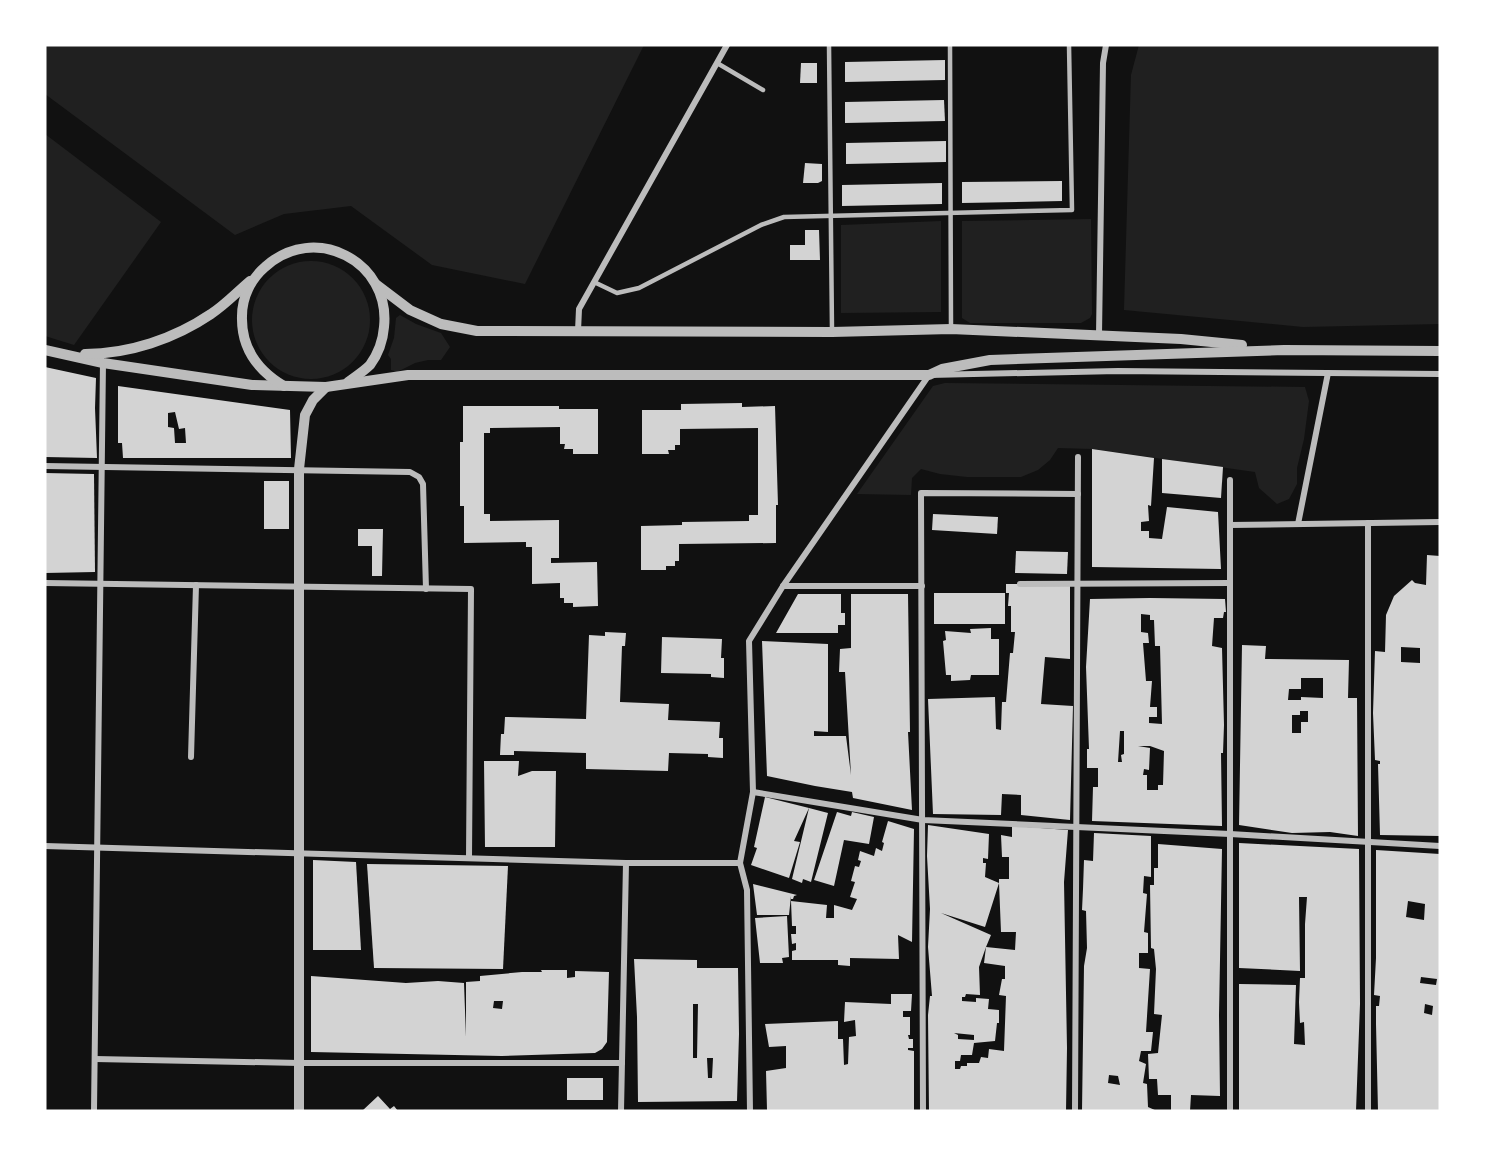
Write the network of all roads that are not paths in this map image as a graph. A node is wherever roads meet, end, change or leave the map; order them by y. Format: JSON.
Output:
{"nodes":[{"id":1,"x":727,"y":45,"type":"edge"},
{"id":2,"x":829,"y":45,"type":"edge"},
{"id":3,"x":950,"y":45,"type":"edge"},
{"id":4,"x":1069,"y":45,"type":"edge"},
{"id":5,"x":1106,"y":45,"type":"edge"},
{"id":6,"x":717,"y":63,"type":"junction"},
{"id":7,"x":763,"y":90,"type":"dead end"},
{"id":8,"x":951,"y":213,"type":"junction"},
{"id":9,"x":831,"y":217,"type":"junction"},
{"id":10,"x":259,"y":273,"type":"junction"},
{"id":11,"x":594,"y":282,"type":"junction"},
{"id":12,"x":377,"y":285,"type":"junction"},
{"id":13,"x":951,"y":329,"type":"junction"},
{"id":14,"x":578,"y":331,"type":"junction"},
{"id":15,"x":832,"y":332,"type":"junction"},
{"id":16,"x":1099,"y":335,"type":"junction"},
{"id":17,"x":45,"y":350,"type":"edge"},
{"id":18,"x":1284,"y":350,"type":"junction"},
{"id":19,"x":1440,"y":351,"type":"edge"},
{"id":20,"x":103,"y":359,"type":"junction"},
{"id":21,"x":1328,"y":374,"type":"junction"},
{"id":22,"x":1440,"y":374,"type":"edge"},
{"id":23,"x":929,"y":375,"type":"junction"},
{"id":24,"x":348,"y":383,"type":"junction"},
{"id":25,"x":286,"y":386,"type":"junction"},
{"id":26,"x":326,"y":387,"type":"junction"},
{"id":27,"x":1078,"y":457,"type":"dead end"},
{"id":28,"x":45,"y":466,"type":"edge"},
{"id":29,"x":102,"y":467,"type":"junction"},
{"id":30,"x":299,"y":469,"type":"junction"},
{"id":31,"x":1230,"y":480,"type":"dead end"},
{"id":32,"x":1078,"y":494,"type":"junction"},
{"id":33,"x":1440,"y":522,"type":"edge"},
{"id":34,"x":1368,"y":523,"type":"junction"},
{"id":35,"x":1298,"y":524,"type":"junction"},
{"id":36,"x":1230,"y":525,"type":"junction"},
{"id":37,"x":45,"y":583,"type":"edge"},
{"id":38,"x":1230,"y":583,"type":"junction"},
{"id":39,"x":101,"y":584,"type":"junction"},
{"id":40,"x":1020,"y":584,"type":"dead end"},
{"id":41,"x":1078,"y":584,"type":"junction"},
{"id":42,"x":196,"y":585,"type":"junction"},
{"id":43,"x":783,"y":586,"type":"junction"},
{"id":44,"x":921,"y":586,"type":"junction"},
{"id":45,"x":301,"y":587,"type":"junction"},
{"id":46,"x":426,"y":589,"type":"junction"},
{"id":47,"x":191,"y":757,"type":"dead end"},
{"id":48,"x":753,"y":792,"type":"junction"},
{"id":49,"x":923,"y":820,"type":"junction"},
{"id":50,"x":1077,"y":827,"type":"junction"},
{"id":51,"x":1230,"y":834,"type":"junction"},
{"id":52,"x":1368,"y":843,"type":"junction"},
{"id":53,"x":45,"y":846,"type":"edge"},
{"id":54,"x":1440,"y":846,"type":"edge"},
{"id":55,"x":97,"y":848,"type":"junction"},
{"id":56,"x":299,"y":852,"type":"junction"},
{"id":57,"x":469,"y":858,"type":"junction"},
{"id":58,"x":626,"y":863,"type":"junction"},
{"id":59,"x":740,"y":863,"type":"junction"},
{"id":60,"x":95,"y":1059,"type":"junction"},
{"id":61,"x":299,"y":1063,"type":"junction"},
{"id":62,"x":622,"y":1063,"type":"junction"},
{"id":63,"x":94,"y":1111,"type":"edge"},
{"id":64,"x":299,"y":1111,"type":"edge"},
{"id":65,"x":621,"y":1111,"type":"edge"},
{"id":66,"x":750,"y":1111,"type":"edge"},
{"id":67,"x":923,"y":1111,"type":"edge"},
{"id":68,"x":1075,"y":1111,"type":"edge"},
{"id":69,"x":1230,"y":1111,"type":"edge"},
{"id":70,"x":1368,"y":1111,"type":"edge"}],
"edges":[{"from":1,"to":6,"type":"street"},
{"from":2,"to":9,"type":"lane"},
{"from":3,"to":8,"type":"lane"},
{"from":4,"to":8,"type":"lane"},
{"from":5,"to":16,"type":"street"},
{"from":6,"to":7,"type":"lane"},
{"from":6,"to":11,"type":"street"},
{"from":8,"to":9,"type":"lane"},
{"from":8,"to":13,"type":"lane"},
{"from":9,"to":11,"type":"lane"},
{"from":9,"to":15,"type":"lane"},
{"from":10,"to":12,"type":"street"},
{"from":10,"to":20,"type":"street"},
{"from":10,"to":25,"type":"street"},
{"from":11,"to":14,"type":"street"},
{"from":12,"to":14,"type":"street"},
{"from":12,"to":24,"type":"street"},
{"from":13,"to":15,"type":"street"},
{"from":13,"to":16,"type":"street"},
{"from":14,"to":15,"type":"street"},
{"from":16,"to":18,"type":"street"},
{"from":17,"to":20,"type":"street"},
{"from":18,"to":19,"type":"street"},
{"from":18,"to":23,"type":"street"},
{"from":20,"to":25,"type":"street"},
{"from":20,"to":29,"type":"street"},
{"from":21,"to":22,"type":"street"},
{"from":21,"to":23,"type":"street"},
{"from":21,"to":35,"type":"street"},
{"from":23,"to":24,"type":"street"},
{"from":23,"to":43,"type":"street"},
{"from":24,"to":26,"type":"street"},
{"from":25,"to":26,"type":"street"},
{"from":26,"to":30,"type":"street"},
{"from":27,"to":32,"type":"street"},
{"from":28,"to":29,"type":"street"},
{"from":29,"to":30,"type":"street"},
{"from":29,"to":39,"type":"street"},
{"from":30,"to":45,"type":"street"},
{"from":30,"to":46,"type":"street"},
{"from":31,"to":36,"type":"street"},
{"from":32,"to":41,"type":"street"},
{"from":32,"to":44,"type":"street"},
{"from":33,"to":34,"type":"street"},
{"from":34,"to":35,"type":"street"},
{"from":34,"to":52,"type":"street"},
{"from":35,"to":36,"type":"street"},
{"from":36,"to":38,"type":"street"},
{"from":37,"to":39,"type":"street"},
{"from":38,"to":41,"type":"street"},
{"from":38,"to":51,"type":"street"},
{"from":39,"to":42,"type":"street"},
{"from":39,"to":55,"type":"street"},
{"from":40,"to":41,"type":"street"},
{"from":41,"to":50,"type":"street"},
{"from":42,"to":45,"type":"street"},
{"from":42,"to":47,"type":"street"},
{"from":43,"to":44,"type":"street"},
{"from":43,"to":48,"type":"street"},
{"from":44,"to":49,"type":"street"},
{"from":45,"to":46,"type":"street"},
{"from":45,"to":56,"type":"street"},
{"from":46,"to":57,"type":"street"},
{"from":48,"to":49,"type":"street"},
{"from":48,"to":59,"type":"street"},
{"from":49,"to":50,"type":"street"},
{"from":49,"to":67,"type":"street"},
{"from":50,"to":51,"type":"street"},
{"from":50,"to":68,"type":"street"},
{"from":51,"to":52,"type":"street"},
{"from":51,"to":69,"type":"street"},
{"from":52,"to":54,"type":"street"},
{"from":52,"to":70,"type":"street"},
{"from":53,"to":55,"type":"street"},
{"from":55,"to":56,"type":"street"},
{"from":55,"to":60,"type":"street"},
{"from":56,"to":57,"type":"street"},
{"from":56,"to":61,"type":"street"},
{"from":57,"to":58,"type":"street"},
{"from":58,"to":59,"type":"street"},
{"from":58,"to":62,"type":"street"},
{"from":59,"to":66,"type":"street"},
{"from":60,"to":61,"type":"street"},
{"from":60,"to":63,"type":"street"},
{"from":61,"to":62,"type":"street"},
{"from":61,"to":64,"type":"street"},
{"from":62,"to":65,"type":"street"}]}
